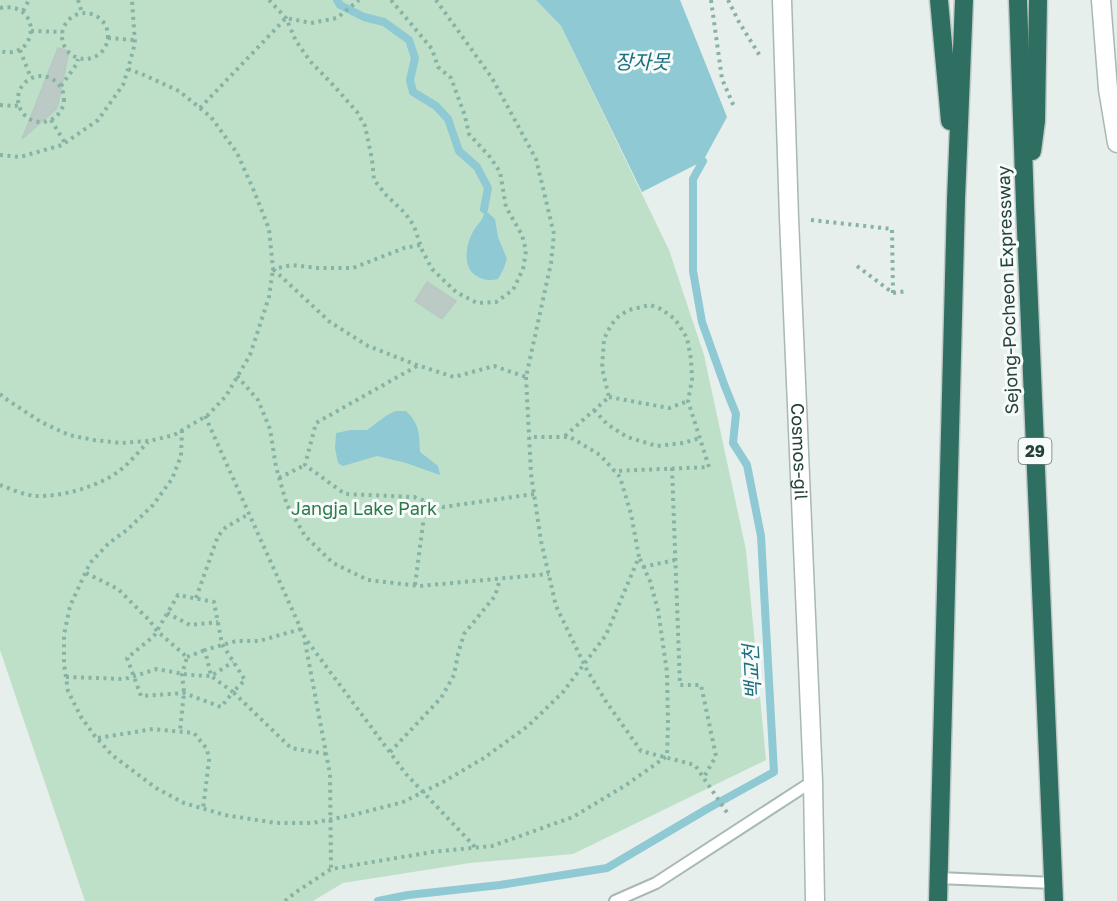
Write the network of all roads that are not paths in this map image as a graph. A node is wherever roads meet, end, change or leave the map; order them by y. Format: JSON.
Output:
{"nodes":[{"id":1,"x":782,"y":0,"type":"edge"},
{"id":2,"x":939,"y":0,"type":"edge"},
{"id":3,"x":964,"y":0,"type":"edge"},
{"id":4,"x":1018,"y":0,"type":"edge"},
{"id":5,"x":1038,"y":0,"type":"edge"},
{"id":6,"x":1101,"y":0,"type":"edge"},
{"id":7,"x":1117,"y":143,"type":"edge"},
{"id":8,"x":956,"y":200,"type":"junction"},
{"id":9,"x":1025,"y":206,"type":"junction"},
{"id":10,"x":813,"y":781,"type":"junction"},
{"id":11,"x":939,"y":878,"type":"junction"},
{"id":12,"x":1054,"y":892,"type":"edge"},
{"id":13,"x":615,"y":901,"type":"edge"},
{"id":14,"x":815,"y":901,"type":"edge"},
{"id":15,"x":938,"y":901,"type":"edge"}],
"edges":[{"from":1,"to":10,"type":"street","name":"Cosmos-gil"},
{"from":2,"to":8,"type":"highway"},
{"from":3,"to":8,"type":"highway"},
{"from":4,"to":9,"type":"highway","name":"Sejong-Pocheon Expressway","number":"29"},
{"from":5,"to":9,"type":"highway"},
{"from":6,"to":7,"type":"street"},
{"from":8,"to":11,"type":"highway"},
{"from":9,"to":12,"type":"highway","name":"Sejong-Pocheon Expressway","number":"29"},
{"from":10,"to":13,"type":"lane"},
{"from":10,"to":14,"type":"street","name":"Cosmos-gil"},
{"from":11,"to":12,"type":"lane"},
{"from":11,"to":15,"type":"highway"}]}
